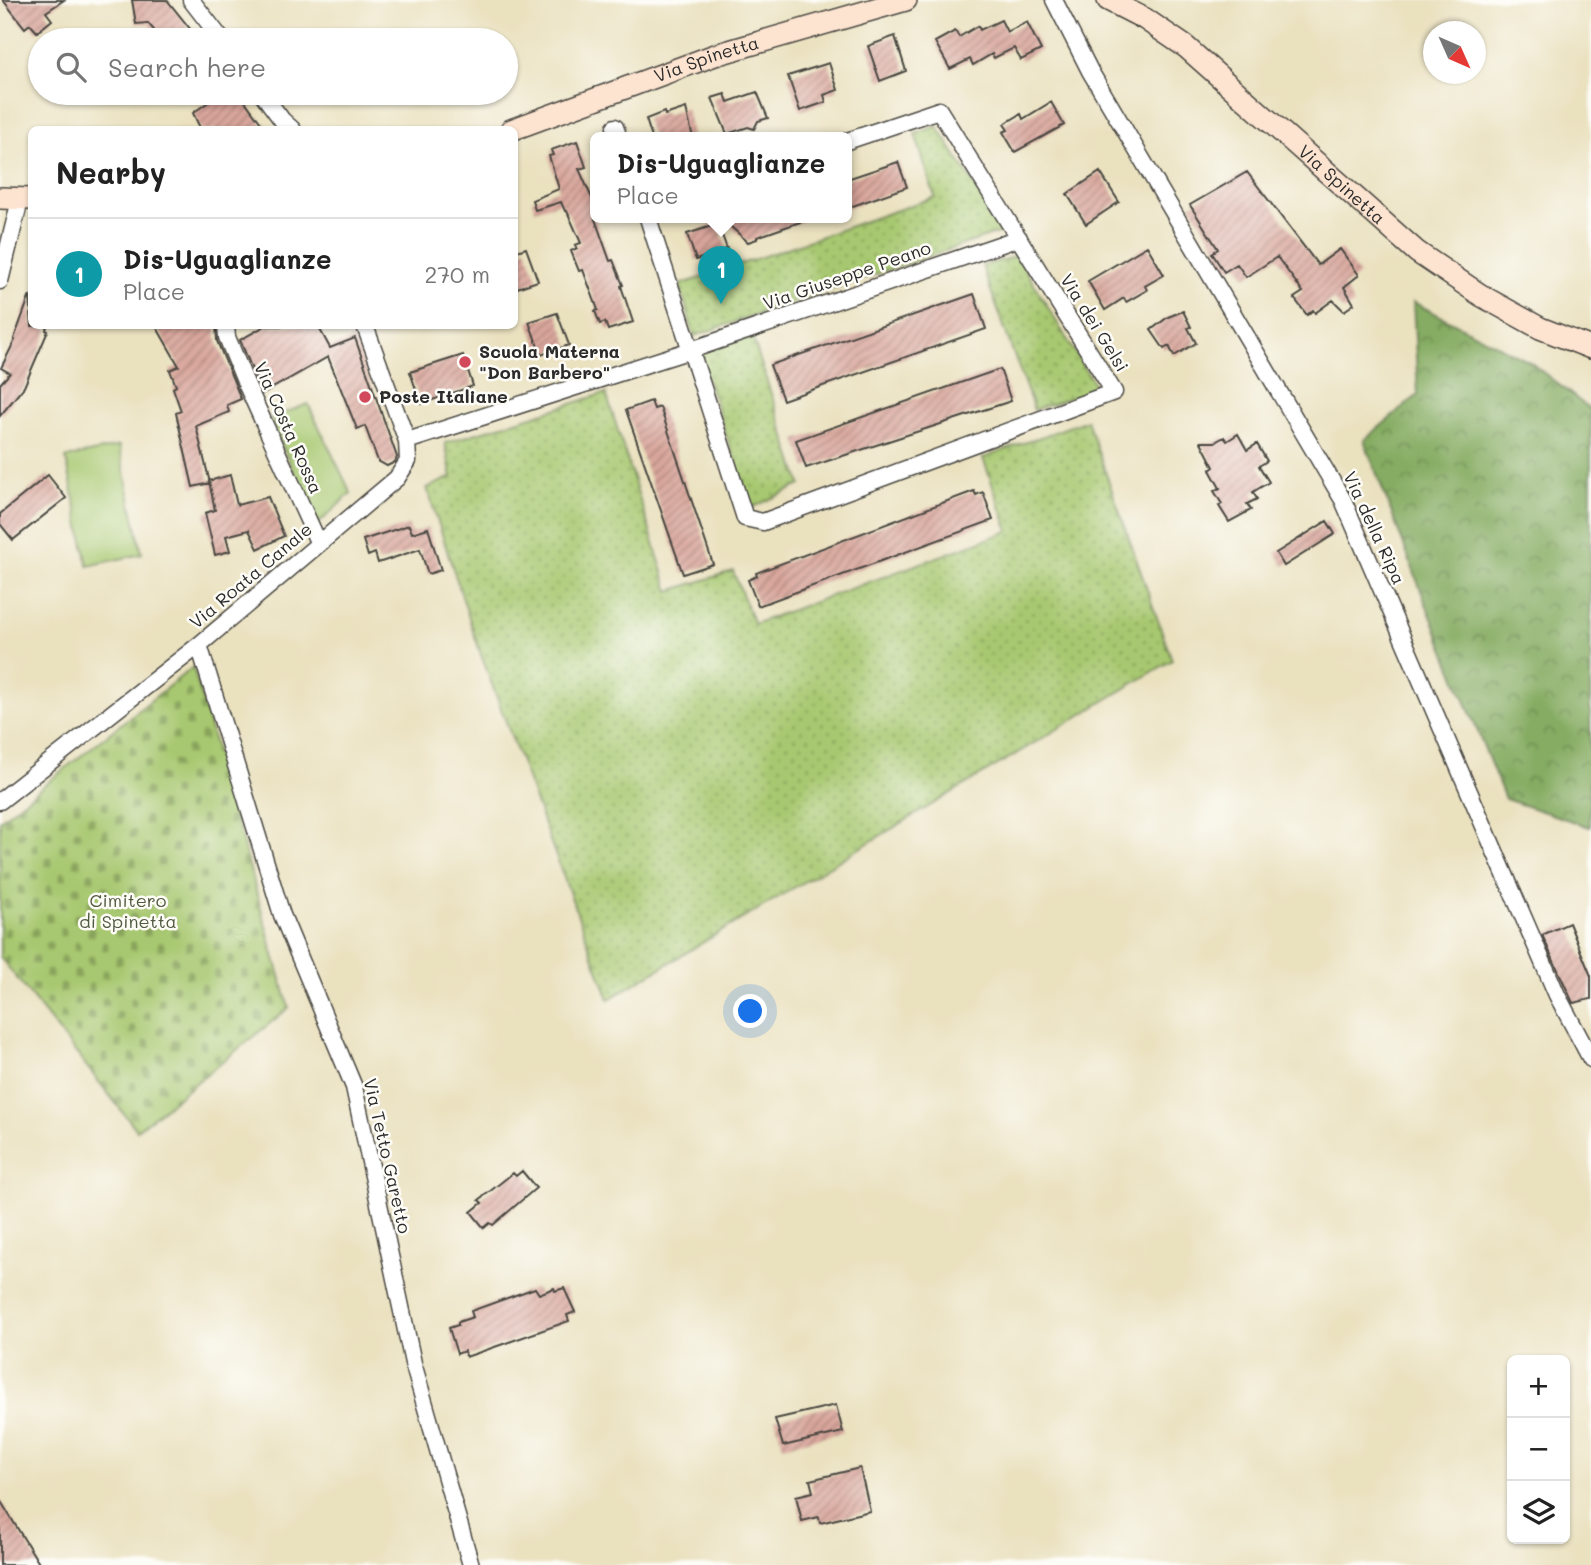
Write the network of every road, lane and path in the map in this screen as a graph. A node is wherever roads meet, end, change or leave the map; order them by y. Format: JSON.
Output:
{"nodes":[{"id":1,"x":191,"y":0,"type":"edge"},
{"id":2,"x":906,"y":0,"type":"edge"},
{"id":3,"x":1054,"y":0,"type":"edge"},
{"id":4,"x":1108,"y":0,"type":"edge"},
{"id":5,"x":213,"y":28,"type":"edge"},
{"id":6,"x":270,"y":105,"type":"edge"},
{"id":7,"x":287,"y":126,"type":"edge"},
{"id":8,"x":518,"y":127,"type":"edge"},
{"id":9,"x":852,"y":139,"type":"edge"},
{"id":10,"x":17,"y":199,"type":"edge"},
{"id":11,"x":650,"y":223,"type":"edge"},
{"id":12,"x":1019,"y":238,"type":"junction"},
{"id":13,"x":0,"y":281,"type":"edge"},
{"id":14,"x":226,"y":329,"type":"edge"},
{"id":15,"x":366,"y":329,"type":"edge"},
{"id":16,"x":1591,"y":348,"type":"edge"},
{"id":17,"x":691,"y":350,"type":"junction"},
{"id":18,"x":407,"y":440,"type":"junction"},
{"id":19,"x":319,"y":544,"type":"junction"},
{"id":20,"x":199,"y":645,"type":"junction"},
{"id":21,"x":0,"y":801,"type":"edge"},
{"id":22,"x":1591,"y":1059,"type":"edge"},
{"id":23,"x":471,"y":1565,"type":"edge"}],
"edges":[{"from":1,"to":5,"type":"street"},
{"from":2,"to":8,"type":"main road","name":"Via Spinetta"},
{"from":3,"to":22,"type":"street","name":"Via della Ripa"},
{"from":4,"to":16,"type":"main road","name":"Via Spinetta"},
{"from":6,"to":7,"type":"street"},
{"from":9,"to":12,"type":"street","name":"Via dei Gelsi"},
{"from":10,"to":13,"type":"street"},
{"from":11,"to":17,"type":"street"},
{"from":12,"to":17,"type":"street","name":"Via Giuseppe Peano"},
{"from":12,"to":17,"type":"street","name":"Via dei Gelsi"},
{"from":14,"to":19,"type":"street","name":"Via Costa Rossa"},
{"from":15,"to":18,"type":"street"},
{"from":17,"to":18,"type":"street","name":"Via Giuseppe Peano"},
{"from":18,"to":19,"type":"street","name":"Via Roata Canale"},
{"from":19,"to":20,"type":"street","name":"Via Roata Canale"},
{"from":20,"to":21,"type":"street","name":"Via Roata Canale"},
{"from":20,"to":23,"type":"street","name":"Via Tetto Garetto"}]}
